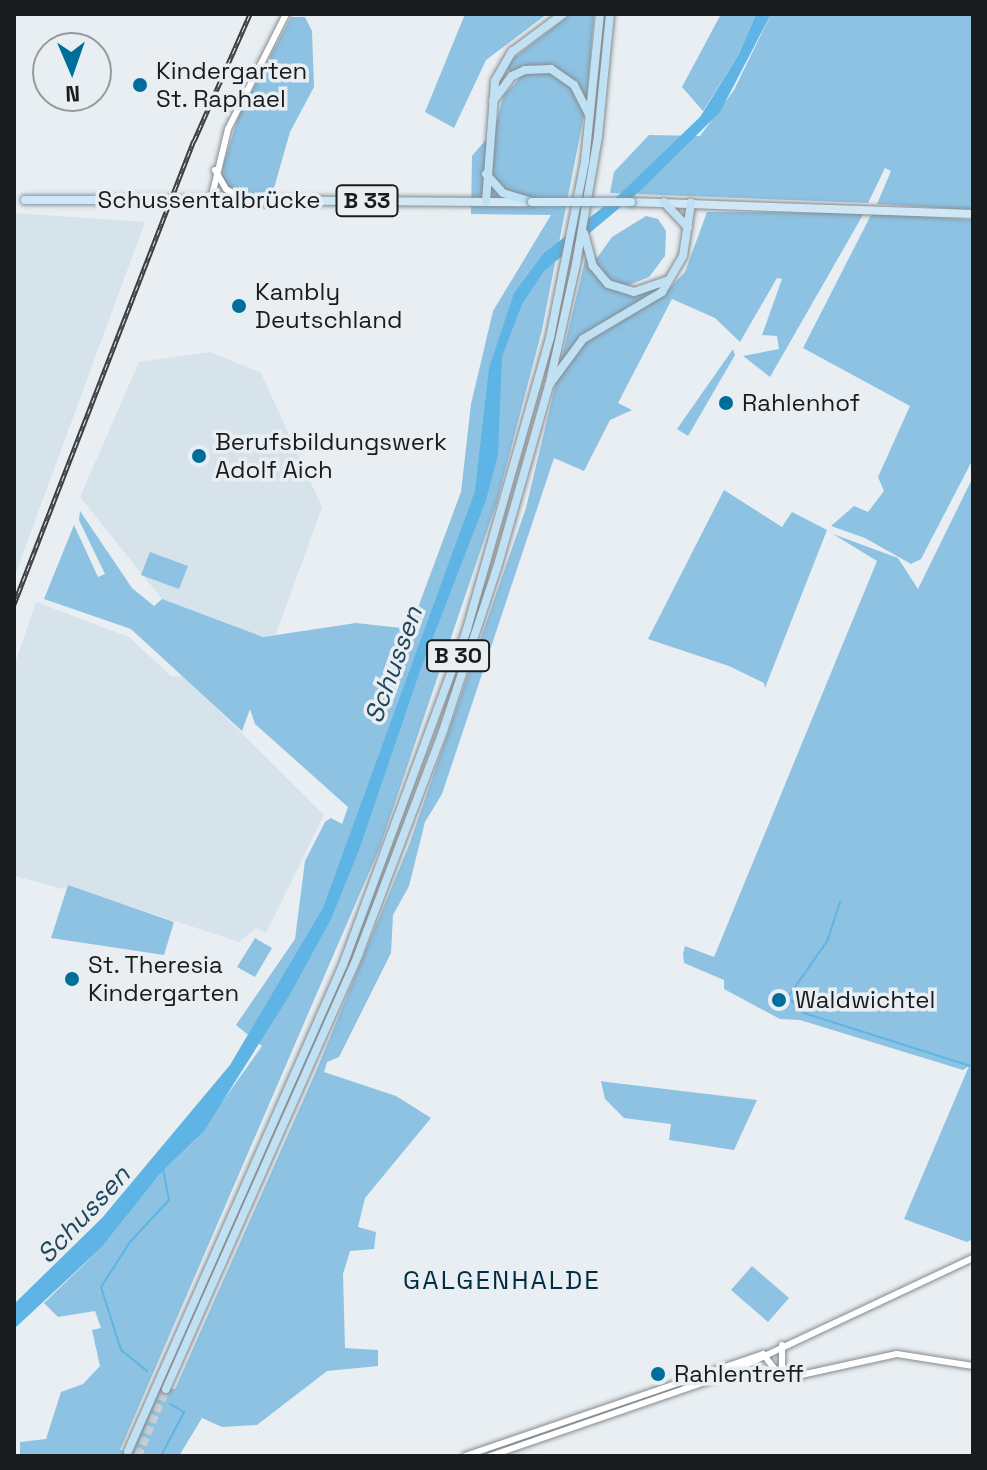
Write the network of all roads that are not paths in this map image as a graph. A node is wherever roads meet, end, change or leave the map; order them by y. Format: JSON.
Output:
{"nodes":[{"id":1,"x":286,"y":14,"type":"edge"},
{"id":2,"x":563,"y":14,"type":"edge"},
{"id":3,"x":600,"y":14,"type":"edge"},
{"id":4,"x":610,"y":14,"type":"edge"},
{"id":5,"x":490,"y":109,"type":"junction"},
{"id":6,"x":590,"y":120,"type":"junction"},
{"id":7,"x":215,"y":170,"type":"junction"},
{"id":8,"x":486,"y":173,"type":"junction"},
{"id":9,"x":14,"y":200,"type":"edge"},
{"id":10,"x":211,"y":200,"type":"junction"},
{"id":11,"x":247,"y":200,"type":"junction"},
{"id":12,"x":486,"y":202,"type":"junction"},
{"id":13,"x":532,"y":202,"type":"junction"},
{"id":14,"x":664,"y":202,"type":"junction"},
{"id":15,"x":691,"y":203,"type":"junction"},
{"id":16,"x":973,"y":214,"type":"edge"},
{"id":17,"x":689,"y":228,"type":"junction"},
{"id":18,"x":583,"y":229,"type":"junction"},
{"id":19,"x":672,"y":277,"type":"junction"},
{"id":20,"x":549,"y":386,"type":"junction"},
{"id":21,"x":973,"y":1258,"type":"edge"},
{"id":22,"x":782,"y":1345,"type":"junction"},
{"id":23,"x":763,"y":1354,"type":"junction"},
{"id":24,"x":973,"y":1366,"type":"edge"},
{"id":25,"x":792,"y":1377,"type":"junction"},
{"id":26,"x":166,"y":1389,"type":"tunnel mouth"},
{"id":27,"x":128,"y":1451,"type":"dead end"},
{"id":28,"x":465,"y":1456,"type":"edge"},
{"id":29,"x":490,"y":1456,"type":"edge"}],
"edges":[{"from":1,"to":7,"type":"street"},
{"from":2,"to":5,"type":"highway"},
{"from":3,"to":6,"type":"highway","number":"B 30"},
{"from":4,"to":18,"type":"highway","number":"B 30"},
{"from":5,"to":6,"type":"highway"},
{"from":5,"to":8,"type":"highway"},
{"from":6,"to":27,"type":"highway","number":"B 30"},
{"from":7,"to":10,"type":"street"},
{"from":7,"to":11,"type":"street"},
{"from":8,"to":12,"type":"highway"},
{"from":8,"to":13,"type":"highway"},
{"from":9,"to":10,"type":"main road","name":"Schussentalbrücke","number":"B 33","bridge":true},
{"from":10,"to":11,"type":"main road","name":"Schussentalbrücke","number":"B 33"},
{"from":11,"to":12,"type":"main road","name":"Schussentalbrücke","number":"B 33"},
{"from":12,"to":13,"type":"main road","name":"Schussentalbrücke","number":"B 33"},
{"from":13,"to":14,"type":"main road","name":"Schussentalbrücke","number":"B 33","bridge":true},
{"from":14,"to":15,"type":"main road","name":"Schussentalbrücke","number":"B 33"},
{"from":14,"to":17,"type":"highway"},
{"from":15,"to":16,"type":"main road","number":"B 33"},
{"from":15,"to":17,"type":"highway"},
{"from":17,"to":19,"type":"highway"},
{"from":18,"to":19,"type":"highway"},
{"from":18,"to":20,"type":"highway","number":"B 30"},
{"from":19,"to":20,"type":"highway"},
{"from":20,"to":26,"type":"highway","number":"B 30"},
{"from":21,"to":22,"type":"street"},
{"from":22,"to":23,"type":"street"},
{"from":22,"to":25,"type":"street"},
{"from":23,"to":25,"type":"street"},
{"from":23,"to":28,"type":"street"},
{"from":23,"to":29,"type":"street"},
{"from":24,"to":25,"type":"street"}]}
